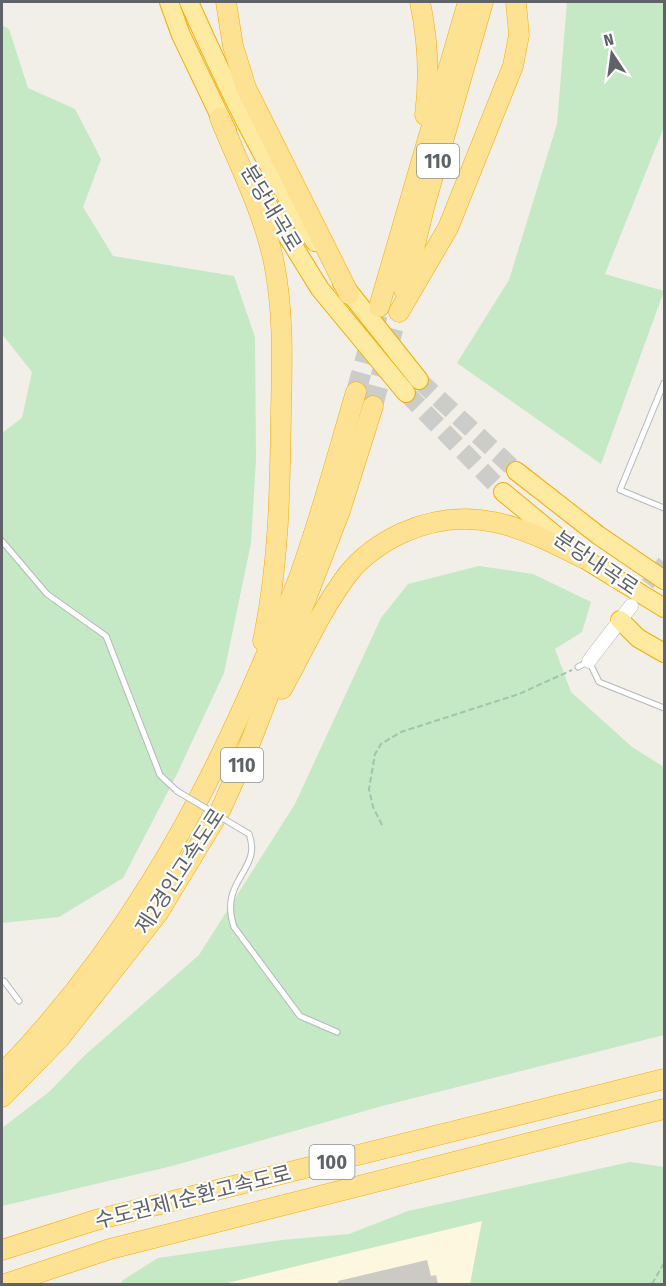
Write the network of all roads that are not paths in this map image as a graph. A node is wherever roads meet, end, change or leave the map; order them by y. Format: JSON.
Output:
{"nodes":[{"id":1,"x":169,"y":2,"type":"edge"},
{"id":2,"x":189,"y":2,"type":"edge"},
{"id":3,"x":226,"y":2,"type":"edge"},
{"id":4,"x":420,"y":2,"type":"edge"},
{"id":5,"x":468,"y":2,"type":"edge"},
{"id":6,"x":483,"y":2,"type":"edge"},
{"id":7,"x":516,"y":2,"type":"edge"},
{"id":8,"x":220,"y":118,"type":"junction"},
{"id":9,"x":413,"y":191,"type":"junction"},
{"id":10,"x":349,"y":294,"type":"junction"},
{"id":11,"x":391,"y":314,"type":"junction"},
{"id":12,"x":664,"y":383,"type":"edge"},
{"id":13,"x":356,"y":392,"type":"tunnel mouth"},
{"id":14,"x":373,"y":406,"type":"tunnel mouth"},
{"id":15,"x":516,"y":471,"type":"tunnel mouth"},
{"id":16,"x":503,"y":492,"type":"tunnel mouth"},
{"id":17,"x":664,"y":508,"type":"edge"},
{"id":18,"x":2,"y":541,"type":"edge"},
{"id":19,"x":583,"y":558,"type":"junction"},
{"id":20,"x":664,"y":580,"type":"edge"},
{"id":21,"x":664,"y":608,"type":"edge"},
{"id":22,"x":626,"y":613,"type":"joint"},
{"id":23,"x":664,"y":653,"type":"edge"},
{"id":24,"x":583,"y":664,"type":"joint"},
{"id":25,"x":664,"y":708,"type":"edge"},
{"id":26,"x":240,"y":715,"type":"junction"},
{"id":27,"x":247,"y":751,"type":"junction"},
{"id":28,"x":2,"y":982,"type":"edge"},
{"id":29,"x":18,"y":1001,"type":"dead end"},
{"id":30,"x":337,"y":1032,"type":"dead end"},
{"id":31,"x":13,"y":1070,"type":"edge"},
{"id":32,"x":664,"y":1079,"type":"edge"},
{"id":33,"x":2,"y":1098,"type":"edge"},
{"id":34,"x":664,"y":1109,"type":"edge"},
{"id":35,"x":2,"y":1250,"type":"edge"},
{"id":36,"x":5,"y":1284,"type":"edge"}],
"edges":[{"from":1,"to":8,"type":"highway","name":"분당내곡로"},
{"from":2,"to":10,"type":"highway","name":"분당내곡로"},
{"from":3,"to":10,"type":"highway"},
{"from":4,"to":9,"type":"highway"},
{"from":5,"to":9,"type":"highway","number":"110"},
{"from":6,"to":11,"type":"highway","number":"110"},
{"from":7,"to":11,"type":"highway"},
{"from":8,"to":10,"type":"highway","name":"분당내곡로"},
{"from":8,"to":26,"type":"highway"},
{"from":9,"to":11,"type":"highway","number":"110"},
{"from":12,"to":17,"type":"lane"},
{"from":13,"to":26,"type":"highway","name":"제2경인고속도로","number":"110"},
{"from":14,"to":27,"type":"highway","name":"제2경인고속도로","number":"110"},
{"from":15,"to":20,"type":"highway","name":"분당내곡로"},
{"from":16,"to":19,"type":"highway","name":"분당내곡로"},
{"from":18,"to":30,"type":"lane","bridge":true},
{"from":19,"to":21,"type":"highway","name":"분당내곡로"},
{"from":19,"to":27,"type":"highway"},
{"from":22,"to":23,"type":"highway"},
{"from":22,"to":24,"type":"street"},
{"from":24,"to":25,"type":"lane"},
{"from":26,"to":31,"type":"highway","name":"제2경인고속도로","number":"110"},
{"from":27,"to":31,"type":"highway","name":"제2경인고속도로","number":"110"},
{"from":28,"to":29,"type":"lane"},
{"from":31,"to":33,"type":"highway","name":"제2경인고속도로","number":"110"},
{"from":32,"to":35,"type":"highway","name":"수도권제1순환고속도로","number":"100"},
{"from":34,"to":36,"type":"highway","name":"수도권제1순환고속도로","number":"100"}]}
